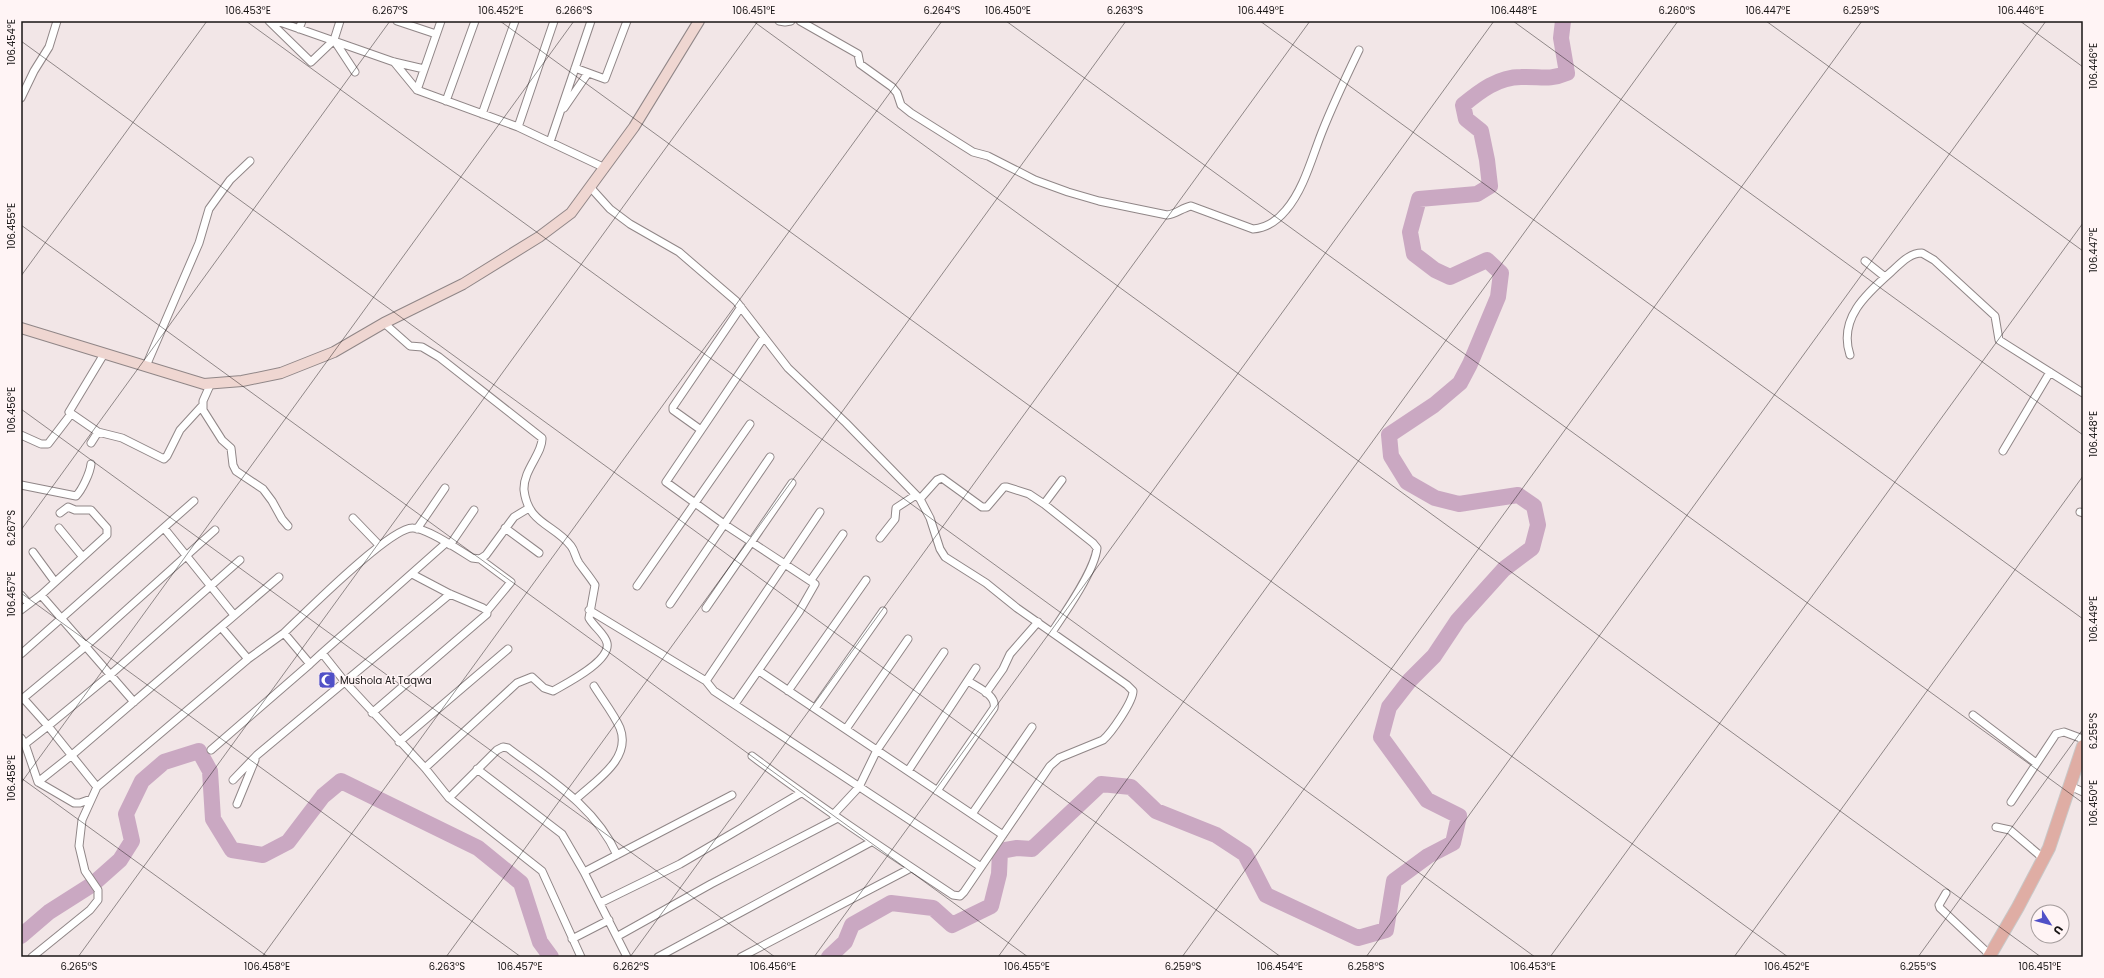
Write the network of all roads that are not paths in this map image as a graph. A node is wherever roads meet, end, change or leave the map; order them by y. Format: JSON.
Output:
{"nodes":[{"id":1,"x":57,"y":21,"type":"edge"},
{"id":2,"x":269,"y":21,"type":"edge"},
{"id":3,"x":277,"y":21,"type":"edge"},
{"id":4,"x":302,"y":21,"type":"edge"},
{"id":5,"x":340,"y":21,"type":"edge"},
{"id":6,"x":397,"y":21,"type":"edge"},
{"id":7,"x":441,"y":21,"type":"edge"},
{"id":8,"x":475,"y":21,"type":"edge"},
{"id":9,"x":515,"y":21,"type":"edge"},
{"id":10,"x":554,"y":21,"type":"edge"},
{"id":11,"x":591,"y":21,"type":"edge"},
{"id":12,"x":626,"y":21,"type":"edge"},
{"id":13,"x":699,"y":21,"type":"edge"},
{"id":14,"x":779,"y":21,"type":"edge"},
{"id":15,"x":791,"y":21,"type":"edge"},
{"id":16,"x":800,"y":21,"type":"edge"},
{"id":17,"x":299,"y":29,"type":"junction"},
{"id":18,"x":436,"y":34,"type":"junction"},
{"id":19,"x":334,"y":40,"type":"junction"},
{"id":20,"x":1359,"y":50,"type":"dead end"},
{"id":21,"x":394,"y":62,"type":"junction"},
{"id":22,"x":575,"y":68,"type":"junction"},
{"id":23,"x":424,"y":69,"type":"junction"},
{"id":24,"x":355,"y":72,"type":"dead end"},
{"id":25,"x":588,"y":73,"type":"junction"},
{"id":26,"x":417,"y":90,"type":"junction"},
{"id":27,"x":21,"y":98,"type":"edge"},
{"id":28,"x":446,"y":101,"type":"junction"},
{"id":29,"x":482,"y":114,"type":"junction"},
{"id":30,"x":560,"y":115,"type":"junction"},
{"id":31,"x":518,"y":127,"type":"junction"},
{"id":32,"x":550,"y":142,"type":"junction"},
{"id":33,"x":250,"y":161,"type":"dead end"},
{"id":34,"x":605,"y":168,"type":"junction"},
{"id":35,"x":591,"y":188,"type":"junction"},
{"id":36,"x":1865,"y":261,"type":"dead end"},
{"id":37,"x":1885,"y":277,"type":"junction"},
{"id":38,"x":741,"y":307,"type":"junction"},
{"id":39,"x":384,"y":323,"type":"junction"},
{"id":40,"x":21,"y":328,"type":"edge"},
{"id":41,"x":764,"y":336,"type":"junction"},
{"id":42,"x":104,"y":354,"type":"junction"},
{"id":43,"x":1850,"y":356,"type":"dead end"},
{"id":44,"x":146,"y":366,"type":"junction"},
{"id":45,"x":2050,"y":372,"type":"junction"},
{"id":46,"x":211,"y":383,"type":"junction"},
{"id":47,"x":2083,"y":393,"type":"edge"},
{"id":48,"x":201,"y":407,"type":"junction"},
{"id":49,"x":71,"y":414,"type":"junction"},
{"id":50,"x":750,"y":424,"type":"dead end"},
{"id":51,"x":701,"y":430,"type":"junction"},
{"id":52,"x":98,"y":432,"type":"junction"},
{"id":53,"x":21,"y":434,"type":"edge"},
{"id":54,"x":91,"y":443,"type":"dead end"},
{"id":55,"x":2003,"y":451,"type":"dead end"},
{"id":56,"x":770,"y":457,"type":"dead end"},
{"id":57,"x":91,"y":464,"type":"dead end"},
{"id":58,"x":1062,"y":480,"type":"dead end"},
{"id":59,"x":792,"y":483,"type":"dead end"},
{"id":60,"x":21,"y":484,"type":"edge"},
{"id":61,"x":445,"y":488,"type":"dead end"},
{"id":62,"x":918,"y":497,"type":"junction"},
{"id":63,"x":194,"y":501,"type":"dead end"},
{"id":64,"x":694,"y":502,"type":"junction"},
{"id":65,"x":1044,"y":504,"type":"junction"},
{"id":66,"x":529,"y":508,"type":"junction"},
{"id":67,"x":474,"y":510,"type":"dead end"},
{"id":68,"x":820,"y":512,"type":"dead end"},
{"id":69,"x":60,"y":513,"type":"dead end"},
{"id":70,"x":353,"y":518,"type":"dead end"},
{"id":71,"x":724,"y":524,"type":"junction"},
{"id":72,"x":288,"y":526,"type":"dead end"},
{"id":73,"x":59,"y":528,"type":"dead end"},
{"id":74,"x":164,"y":528,"type":"junction"},
{"id":75,"x":505,"y":528,"type":"junction"},
{"id":76,"x":417,"y":529,"type":"junction"},
{"id":77,"x":215,"y":530,"type":"dead end"},
{"id":78,"x":843,"y":534,"type":"dead end"},
{"id":79,"x":880,"y":538,"type":"dead end"},
{"id":80,"x":752,"y":542,"type":"junction"},
{"id":81,"x":448,"y":544,"type":"junction"},
{"id":82,"x":379,"y":545,"type":"junction"},
{"id":83,"x":33,"y":552,"type":"dead end"},
{"id":84,"x":539,"y":553,"type":"dead end"},
{"id":85,"x":82,"y":556,"type":"junction"},
{"id":86,"x":185,"y":556,"type":"junction"},
{"id":87,"x":480,"y":559,"type":"junction"},
{"id":88,"x":240,"y":560,"type":"dead end"},
{"id":89,"x":785,"y":564,"type":"junction"},
{"id":90,"x":412,"y":574,"type":"junction"},
{"id":91,"x":279,"y":577,"type":"dead end"},
{"id":92,"x":811,"y":580,"type":"junction"},
{"id":93,"x":866,"y":580,"type":"dead end"},
{"id":94,"x":55,"y":582,"type":"junction"},
{"id":95,"x":637,"y":586,"type":"dead end"},
{"id":96,"x":210,"y":587,"type":"junction"},
{"id":97,"x":450,"y":594,"type":"junction"},
{"id":98,"x":21,"y":595,"type":"edge"},
{"id":99,"x":41,"y":595,"type":"junction"},
{"id":100,"x":29,"y":604,"type":"junction"},
{"id":101,"x":670,"y":604,"type":"dead end"},
{"id":102,"x":706,"y":608,"type":"dead end"},
{"id":103,"x":21,"y":610,"type":"edge"},
{"id":104,"x":590,"y":610,"type":"junction"},
{"id":105,"x":487,"y":611,"type":"junction"},
{"id":106,"x":883,"y":611,"type":"dead end"},
{"id":107,"x":234,"y":615,"type":"junction"},
{"id":108,"x":61,"y":618,"type":"junction"},
{"id":109,"x":1038,"y":622,"type":"junction"},
{"id":110,"x":221,"y":627,"type":"junction"},
{"id":111,"x":1052,"y":632,"type":"junction"},
{"id":112,"x":284,"y":633,"type":"junction"},
{"id":113,"x":908,"y":639,"type":"dead end"},
{"id":114,"x":86,"y":646,"type":"junction"},
{"id":115,"x":508,"y":649,"type":"dead end"},
{"id":116,"x":944,"y":652,"type":"dead end"},
{"id":117,"x":322,"y":653,"type":"junction"},
{"id":118,"x":21,"y":654,"type":"edge"},
{"id":119,"x":248,"y":659,"type":"junction"},
{"id":120,"x":310,"y":664,"type":"junction"},
{"id":121,"x":976,"y":668,"type":"dead end"},
{"id":122,"x":759,"y":671,"type":"junction"},
{"id":123,"x":110,"y":675,"type":"junction"},
{"id":124,"x":706,"y":680,"type":"junction"},
{"id":125,"x":968,"y":681,"type":"junction"},
{"id":126,"x":345,"y":682,"type":"junction"},
{"id":127,"x":594,"y":686,"type":"dead end"},
{"id":128,"x":788,"y":690,"type":"junction"},
{"id":129,"x":986,"y":693,"type":"junction"},
{"id":130,"x":22,"y":699,"type":"edge"},
{"id":131,"x":134,"y":702,"type":"junction"},
{"id":132,"x":735,"y":704,"type":"junction"},
{"id":133,"x":815,"y":708,"type":"junction"},
{"id":134,"x":372,"y":713,"type":"junction"},
{"id":135,"x":1973,"y":715,"type":"dead end"},
{"id":136,"x":48,"y":726,"type":"junction"},
{"id":137,"x":1032,"y":727,"type":"dead end"},
{"id":138,"x":846,"y":729,"type":"junction"},
{"id":139,"x":2083,"y":739,"type":"edge"},
{"id":140,"x":23,"y":741,"type":"edge"},
{"id":141,"x":400,"y":742,"type":"junction"},
{"id":142,"x":2083,"y":746,"type":"edge"},
{"id":143,"x":211,"y":750,"type":"dead end"},
{"id":144,"x":878,"y":750,"type":"junction"},
{"id":145,"x":72,"y":755,"type":"junction"},
{"id":146,"x":257,"y":755,"type":"junction"},
{"id":147,"x":752,"y":756,"type":"dead end"},
{"id":148,"x":2036,"y":763,"type":"junction"},
{"id":149,"x":425,"y":768,"type":"junction"},
{"id":150,"x":477,"y":769,"type":"junction"},
{"id":151,"x":908,"y":771,"type":"junction"},
{"id":152,"x":234,"y":780,"type":"dead end"},
{"id":153,"x":38,"y":782,"type":"junction"},
{"id":154,"x":2070,"y":786,"type":"junction"},
{"id":155,"x":97,"y":787,"type":"junction"},
{"id":156,"x":858,"y":787,"type":"junction"},
{"id":157,"x":937,"y":791,"type":"junction"},
{"id":158,"x":2083,"y":792,"type":"edge"},
{"id":159,"x":801,"y":793,"type":"junction"},
{"id":160,"x":732,"y":795,"type":"dead end"},
{"id":161,"x":448,"y":798,"type":"junction"},
{"id":162,"x":91,"y":799,"type":"junction"},
{"id":163,"x":576,"y":799,"type":"junction"},
{"id":164,"x":2011,"y":802,"type":"dead end"},
{"id":165,"x":237,"y":804,"type":"dead end"},
{"id":166,"x":972,"y":814,"type":"junction"},
{"id":167,"x":835,"y":817,"type":"junction"},
{"id":168,"x":1996,"y":827,"type":"dead end"},
{"id":169,"x":1003,"y":835,"type":"junction"},
{"id":170,"x":871,"y":842,"type":"junction"},
{"id":171,"x":617,"y":855,"type":"junction"},
{"id":172,"x":2044,"y":859,"type":"junction"},
{"id":173,"x":981,"y":867,"type":"junction"},
{"id":174,"x":911,"y":868,"type":"junction"},
{"id":175,"x":584,"y":872,"type":"junction"},
{"id":176,"x":1946,"y":893,"type":"dead end"},
{"id":177,"x":600,"y":903,"type":"junction"},
{"id":178,"x":609,"y":920,"type":"junction"},
{"id":179,"x":618,"y":936,"type":"junction"},
{"id":180,"x":572,"y":939,"type":"junction"},
{"id":181,"x":1989,"y":956,"type":"edge"},
{"id":182,"x":32,"y":957,"type":"edge"},
{"id":183,"x":581,"y":957,"type":"edge"},
{"id":184,"x":627,"y":957,"type":"edge"},
{"id":185,"x":658,"y":957,"type":"edge"},
{"id":186,"x":740,"y":957,"type":"edge"}],
"edges":[{"from":1,"to":27,"type":"street"},
{"from":2,"to":19,"type":"street"},
{"from":3,"to":17,"type":"street"},
{"from":4,"to":17,"type":"street"},
{"from":5,"to":19,"type":"street"},
{"from":6,"to":18,"type":"street"},
{"from":7,"to":18,"type":"street"},
{"from":8,"to":28,"type":"street"},
{"from":9,"to":29,"type":"street"},
{"from":10,"to":31,"type":"street"},
{"from":11,"to":22,"type":"street"},
{"from":12,"to":25,"type":"street"},
{"from":13,"to":34,"type":"street"},
{"from":14,"to":15,"type":"street"},
{"from":16,"to":20,"type":"street"},
{"from":17,"to":19,"type":"street"},
{"from":18,"to":23,"type":"street"},
{"from":19,"to":21,"type":"street"},
{"from":19,"to":24,"type":"street"},
{"from":21,"to":23,"type":"street"},
{"from":21,"to":26,"type":"street"},
{"from":22,"to":25,"type":"street"},
{"from":22,"to":30,"type":"street"},
{"from":23,"to":26,"type":"street"},
{"from":25,"to":30,"type":"street"},
{"from":26,"to":28,"type":"street"},
{"from":28,"to":29,"type":"street"},
{"from":29,"to":31,"type":"street"},
{"from":30,"to":32,"type":"street"},
{"from":31,"to":32,"type":"street"},
{"from":32,"to":34,"type":"street"},
{"from":33,"to":44,"type":"street"},
{"from":34,"to":35,"type":"street"},
{"from":35,"to":38,"type":"street"},
{"from":35,"to":39,"type":"street"},
{"from":36,"to":37,"type":"street"},
{"from":37,"to":43,"type":"street"},
{"from":37,"to":45,"type":"street"},
{"from":38,"to":41,"type":"street"},
{"from":38,"to":51,"type":"street"},
{"from":39,"to":46,"type":"street"},
{"from":39,"to":66,"type":"street"},
{"from":40,"to":42,"type":"street"},
{"from":41,"to":51,"type":"street"},
{"from":41,"to":62,"type":"street"},
{"from":42,"to":44,"type":"street"},
{"from":42,"to":49,"type":"street"},
{"from":44,"to":46,"type":"street"},
{"from":45,"to":47,"type":"street"},
{"from":45,"to":55,"type":"street"},
{"from":46,"to":48,"type":"street"},
{"from":48,"to":52,"type":"street"},
{"from":48,"to":72,"type":"street"},
{"from":49,"to":52,"type":"street"},
{"from":49,"to":53,"type":"street"},
{"from":50,"to":64,"type":"street"},
{"from":51,"to":64,"type":"street"},
{"from":52,"to":54,"type":"street"},
{"from":56,"to":71,"type":"street"},
{"from":57,"to":60,"type":"street"},
{"from":58,"to":65,"type":"street"},
{"from":59,"to":80,"type":"street"},
{"from":61,"to":76,"type":"street"},
{"from":62,"to":65,"type":"street"},
{"from":62,"to":79,"type":"street"},
{"from":62,"to":109,"type":"street"},
{"from":63,"to":74,"type":"street"},
{"from":64,"to":71,"type":"street"},
{"from":64,"to":95,"type":"street"},
{"from":65,"to":111,"type":"street"},
{"from":66,"to":75,"type":"street"},
{"from":66,"to":104,"type":"street"},
{"from":67,"to":81,"type":"street"},
{"from":68,"to":89,"type":"street"},
{"from":69,"to":85,"type":"street"},
{"from":70,"to":82,"type":"street"},
{"from":71,"to":80,"type":"street"},
{"from":71,"to":101,"type":"street"},
{"from":73,"to":85,"type":"street"},
{"from":74,"to":86,"type":"street"},
{"from":74,"to":108,"type":"street"},
{"from":75,"to":84,"type":"street"},
{"from":75,"to":87,"type":"street"},
{"from":76,"to":81,"type":"street"},
{"from":76,"to":82,"type":"street"},
{"from":77,"to":86,"type":"street"},
{"from":78,"to":92,"type":"street"},
{"from":80,"to":89,"type":"street"},
{"from":80,"to":102,"type":"street"},
{"from":81,"to":87,"type":"street"},
{"from":81,"to":90,"type":"street"},
{"from":82,"to":112,"type":"street"},
{"from":83,"to":94,"type":"street"},
{"from":85,"to":94,"type":"street"},
{"from":86,"to":96,"type":"street"},
{"from":86,"to":114,"type":"street"},
{"from":87,"to":105,"type":"street"},
{"from":88,"to":96,"type":"street"},
{"from":89,"to":92,"type":"street"},
{"from":89,"to":124,"type":"street"},
{"from":90,"to":97,"type":"street"},
{"from":90,"to":117,"type":"street"},
{"from":91,"to":107,"type":"street"},
{"from":92,"to":122,"type":"street"},
{"from":93,"to":128,"type":"street"},
{"from":94,"to":99,"type":"street"},
{"from":96,"to":107,"type":"street"},
{"from":96,"to":123,"type":"street"},
{"from":97,"to":105,"type":"street"},
{"from":97,"to":126,"type":"street"},
{"from":98,"to":100,"type":"street"},
{"from":99,"to":100,"type":"street"},
{"from":99,"to":108,"type":"street"},
{"from":100,"to":103,"type":"street"},
{"from":104,"to":124,"type":"street"},
{"from":104,"to":149,"type":"street"},
{"from":105,"to":134,"type":"street"},
{"from":106,"to":133,"type":"street"},
{"from":107,"to":110,"type":"street"},
{"from":108,"to":114,"type":"street"},
{"from":108,"to":118,"type":"street"},
{"from":109,"to":111,"type":"street"},
{"from":109,"to":129,"type":"street"},
{"from":110,"to":119,"type":"street"},
{"from":110,"to":131,"type":"street"},
{"from":111,"to":169,"type":"street"},
{"from":112,"to":119,"type":"street"},
{"from":112,"to":120,"type":"street"},
{"from":113,"to":138,"type":"street"},
{"from":114,"to":123,"type":"street"},
{"from":114,"to":130,"type":"street"},
{"from":115,"to":141,"type":"street"},
{"from":116,"to":144,"type":"street"},
{"from":117,"to":120,"type":"street"},
{"from":117,"to":126,"type":"street"},
{"from":119,"to":155,"type":"street"},
{"from":120,"to":143,"type":"street"},
{"from":121,"to":125,"type":"street"},
{"from":122,"to":128,"type":"street"},
{"from":122,"to":132,"type":"street"},
{"from":123,"to":131,"type":"street"},
{"from":123,"to":136,"type":"street"},
{"from":124,"to":132,"type":"street"},
{"from":125,"to":129,"type":"street"},
{"from":125,"to":151,"type":"street"},
{"from":126,"to":134,"type":"street"},
{"from":126,"to":146,"type":"street"},
{"from":127,"to":163,"type":"street"},
{"from":128,"to":133,"type":"street"},
{"from":129,"to":157,"type":"street"},
{"from":130,"to":136,"type":"street"},
{"from":131,"to":145,"type":"street"},
{"from":132,"to":156,"type":"street"},
{"from":133,"to":138,"type":"street"},
{"from":134,"to":141,"type":"street"},
{"from":135,"to":148,"type":"street"},
{"from":136,"to":140,"type":"street"},
{"from":136,"to":145,"type":"street"},
{"from":137,"to":166,"type":"street"},
{"from":138,"to":144,"type":"street"},
{"from":139,"to":148,"type":"street"},
{"from":140,"to":153,"type":"street"},
{"from":141,"to":149,"type":"street"},
{"from":142,"to":154,"type":"main road"},
{"from":144,"to":151,"type":"street"},
{"from":144,"to":156,"type":"street"},
{"from":145,"to":153,"type":"street"},
{"from":145,"to":155,"type":"street"},
{"from":146,"to":152,"type":"street"},
{"from":146,"to":165,"type":"street"},
{"from":147,"to":159,"type":"street"},
{"from":148,"to":164,"type":"street"},
{"from":149,"to":161,"type":"street"},
{"from":150,"to":161,"type":"street"},
{"from":150,"to":163,"type":"street"},
{"from":150,"to":175,"type":"street"},
{"from":151,"to":157,"type":"street"},
{"from":153,"to":162,"type":"street"},
{"from":154,"to":158,"type":"street"},
{"from":154,"to":172,"type":"main road"},
{"from":155,"to":162,"type":"street"},
{"from":156,"to":167,"type":"street"},
{"from":156,"to":173,"type":"street"},
{"from":157,"to":166,"type":"street"},
{"from":159,"to":167,"type":"street"},
{"from":159,"to":177,"type":"street"},
{"from":160,"to":171,"type":"street"},
{"from":161,"to":180,"type":"street"},
{"from":162,"to":182,"type":"street"},
{"from":163,"to":171,"type":"street"},
{"from":166,"to":169,"type":"street"},
{"from":167,"to":170,"type":"street"},
{"from":167,"to":179,"type":"street"},
{"from":168,"to":172,"type":"street"},
{"from":169,"to":173,"type":"street"},
{"from":170,"to":174,"type":"street"},
{"from":170,"to":185,"type":"street"},
{"from":171,"to":175,"type":"street"},
{"from":172,"to":181,"type":"main road"},
{"from":173,"to":174,"type":"street"},
{"from":174,"to":186,"type":"street"},
{"from":175,"to":177,"type":"street"},
{"from":176,"to":181,"type":"street"},
{"from":177,"to":178,"type":"street"},
{"from":178,"to":179,"type":"street"},
{"from":178,"to":180,"type":"street"},
{"from":179,"to":184,"type":"street"},
{"from":180,"to":183,"type":"street"}]}
